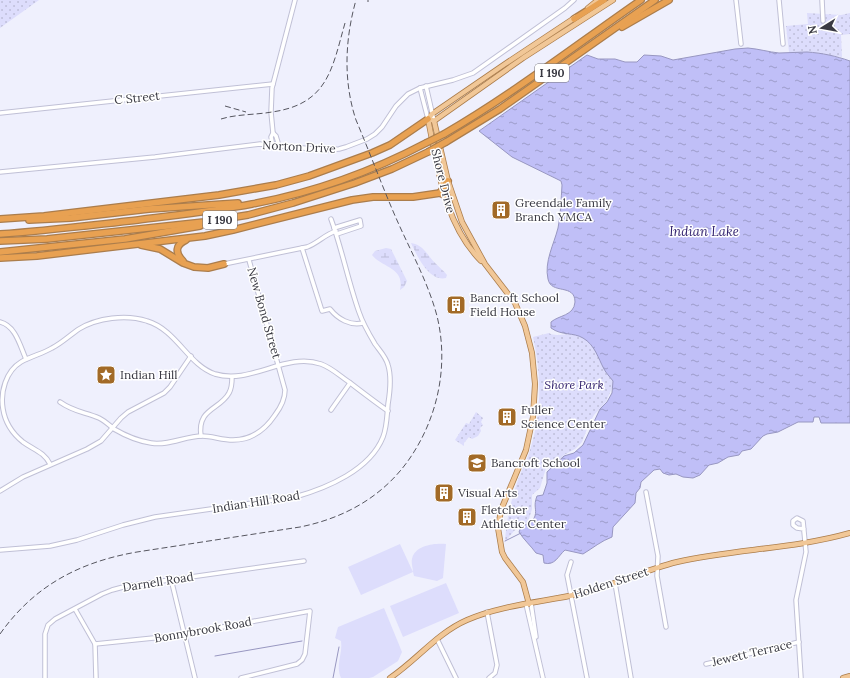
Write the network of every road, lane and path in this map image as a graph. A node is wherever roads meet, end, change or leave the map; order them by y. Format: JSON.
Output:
{"nodes":[{"id":1,"x":294,"y":0,"type":"edge"},
{"id":2,"x":574,"y":0,"type":"edge"},
{"id":3,"x":598,"y":0,"type":"edge"},
{"id":4,"x":604,"y":0,"type":"edge"},
{"id":5,"x":613,"y":0,"type":"edge"},
{"id":6,"x":634,"y":0,"type":"edge"},
{"id":7,"x":641,"y":0,"type":"edge"},
{"id":8,"x":655,"y":0,"type":"edge"},
{"id":9,"x":669,"y":0,"type":"edge"},
{"id":10,"x":736,"y":0,"type":"edge"},
{"id":11,"x":779,"y":0,"type":"edge"},
{"id":12,"x":822,"y":0,"type":"edge"},
{"id":13,"x":574,"y":19,"type":"junction"},
{"id":14,"x":823,"y":21,"type":"dead end"},
{"id":15,"x":596,"y":32,"type":"junction"},
{"id":16,"x":603,"y":37,"type":"junction"},
{"id":17,"x":741,"y":44,"type":"dead end"},
{"id":18,"x":783,"y":44,"type":"dead end"},
{"id":19,"x":273,"y":84,"type":"junction"},
{"id":20,"x":426,"y":86,"type":"junction"},
{"id":21,"x":420,"y":88,"type":"junction"},
{"id":22,"x":0,"y":113,"type":"edge"},
{"id":23,"x":432,"y":118,"type":"junction"},
{"id":24,"x":273,"y":133,"type":"junction"},
{"id":25,"x":273,"y":146,"type":"junction"},
{"id":26,"x":279,"y":146,"type":"junction"},
{"id":27,"x":0,"y":172,"type":"edge"},
{"id":28,"x":448,"y":181,"type":"junction"},
{"id":29,"x":442,"y":193,"type":"junction"},
{"id":30,"x":254,"y":204,"type":"junction"},
{"id":31,"x":331,"y":218,"type":"dead end"},
{"id":32,"x":0,"y":219,"type":"edge"},
{"id":33,"x":217,"y":221,"type":"junction"},
{"id":34,"x":336,"y":231,"type":"junction"},
{"id":35,"x":0,"y":234,"type":"edge"},
{"id":36,"x":189,"y":238,"type":"junction"},
{"id":37,"x":0,"y":242,"type":"edge"},
{"id":38,"x":131,"y":244,"type":"junction"},
{"id":39,"x":302,"y":248,"type":"junction"},
{"id":40,"x":0,"y":252,"type":"edge"},
{"id":41,"x":0,"y":258,"type":"edge"},
{"id":42,"x":249,"y":260,"type":"junction"},
{"id":43,"x":224,"y":264,"type":"joint"},
{"id":44,"x":485,"y":264,"type":"junction"},
{"id":45,"x":188,"y":265,"type":"junction"},
{"id":46,"x":0,"y":322,"type":"edge"},
{"id":47,"x":363,"y":323,"type":"junction"},
{"id":48,"x":191,"y":356,"type":"junction"},
{"id":49,"x":26,"y":359,"type":"junction"},
{"id":50,"x":279,"y":366,"type":"junction"},
{"id":51,"x":232,"y":377,"type":"junction"},
{"id":52,"x":350,"y":383,"type":"junction"},
{"id":53,"x":60,"y":402,"type":"dead end"},
{"id":54,"x":331,"y":410,"type":"dead end"},
{"id":55,"x":388,"y":411,"type":"junction"},
{"id":56,"x":2,"y":417,"type":"edge"},
{"id":57,"x":113,"y":428,"type":"junction"},
{"id":58,"x":201,"y":436,"type":"junction"},
{"id":59,"x":50,"y":464,"type":"junction"},
{"id":60,"x":0,"y":491,"type":"edge"},
{"id":61,"x":646,"y":492,"type":"dead end"},
{"id":62,"x":804,"y":529,"type":"dead end"},
{"id":63,"x":850,"y":533,"type":"edge"},
{"id":64,"x":805,"y":543,"type":"junction"},
{"id":65,"x":0,"y":549,"type":"edge"},
{"id":66,"x":304,"y":561,"type":"dead end"},
{"id":67,"x":571,"y":562,"type":"dead end"},
{"id":68,"x":658,"y":568,"type":"junction"},
{"id":69,"x":171,"y":579,"type":"junction"},
{"id":70,"x":615,"y":583,"type":"junction"},
{"id":71,"x":571,"y":595,"type":"junction"},
{"id":72,"x":529,"y":604,"type":"junction"},
{"id":73,"x":76,"y":608,"type":"junction"},
{"id":74,"x":487,"y":612,"type":"junction"},
{"id":75,"x":666,"y":627,"type":"dead end"},
{"id":76,"x":184,"y":634,"type":"junction"},
{"id":77,"x":437,"y":639,"type":"junction"},
{"id":78,"x":799,"y":642,"type":"junction"},
{"id":79,"x":95,"y":644,"type":"junction"},
{"id":80,"x":706,"y":664,"type":"dead end"},
{"id":81,"x":850,"y":676,"type":"edge"},
{"id":82,"x":46,"y":678,"type":"edge"},
{"id":83,"x":96,"y":678,"type":"edge"},
{"id":84,"x":195,"y":678,"type":"edge"},
{"id":85,"x":241,"y":678,"type":"edge"},
{"id":86,"x":390,"y":678,"type":"edge"},
{"id":87,"x":456,"y":678,"type":"edge"},
{"id":88,"x":489,"y":678,"type":"edge"},
{"id":89,"x":543,"y":678,"type":"edge"},
{"id":90,"x":588,"y":678,"type":"edge"},
{"id":91,"x":631,"y":678,"type":"edge"},
{"id":92,"x":801,"y":678,"type":"edge"},
{"id":93,"x":843,"y":678,"type":"edge"}],
"edges":[{"from":1,"to":19,"type":"street"},
{"from":2,"to":20,"type":"street","name":"Norton Drive"},
{"from":3,"to":13,"type":"main road"},
{"from":4,"to":13,"type":"highway"},
{"from":5,"to":23,"type":"main road"},
{"from":6,"to":15,"type":"highway"},
{"from":7,"to":15,"type":"highway","number":"I 190"},
{"from":8,"to":16,"type":"highway","number":"I 190"},
{"from":9,"to":16,"type":"highway"},
{"from":10,"to":17,"type":"street"},
{"from":11,"to":18,"type":"street"},
{"from":12,"to":14,"type":"street"},
{"from":13,"to":23,"type":"main road"},
{"from":15,"to":30,"type":"highway","number":"I 190","bridge":true},
{"from":16,"to":33,"type":"highway","number":"I 190","bridge":true},
{"from":19,"to":22,"type":"street","name":"C Street"},
{"from":19,"to":24,"type":"street"},
{"from":20,"to":21,"type":"street","name":"Norton Drive"},
{"from":20,"to":23,"type":"street","name":"Shore Drive"},
{"from":21,"to":23,"type":"street","name":"Shore Drive"},
{"from":21,"to":26,"type":"street","name":"Norton Drive"},
{"from":23,"to":28,"type":"main road","name":"Shore Drive"},
{"from":23,"to":29,"type":"main road","name":"Shore Drive"},
{"from":23,"to":32,"type":"highway"},
{"from":24,"to":25,"type":"street"},
{"from":24,"to":26,"type":"street"},
{"from":25,"to":26,"type":"street","name":"Norton Drive"},
{"from":25,"to":27,"type":"street","name":"Norton Drive"},
{"from":28,"to":29,"type":"highway"},
{"from":28,"to":44,"type":"main road","name":"Shore Drive"},
{"from":29,"to":36,"type":"highway"},
{"from":29,"to":44,"type":"main road","name":"Shore Drive"},
{"from":30,"to":32,"type":"highway"},
{"from":30,"to":35,"type":"highway","number":"I 190"},
{"from":31,"to":34,"type":"street","name":"Indian Hill Road"},
{"from":33,"to":37,"type":"highway","number":"I 190"},
{"from":33,"to":40,"type":"highway"},
{"from":34,"to":34,"type":"street"},
{"from":34,"to":39,"type":"street"},
{"from":34,"to":47,"type":"street","name":"Indian Hill Road"},
{"from":36,"to":38,"type":"highway"},
{"from":36,"to":45,"type":"highway"},
{"from":38,"to":41,"type":"highway"},
{"from":38,"to":45,"type":"highway"},
{"from":39,"to":42,"type":"street"},
{"from":39,"to":47,"type":"street"},
{"from":42,"to":43,"type":"street"},
{"from":42,"to":50,"type":"street","name":"New Bond Street"},
{"from":43,"to":45,"type":"highway"},
{"from":44,"to":72,"type":"main road","name":"Shore Drive"},
{"from":46,"to":49,"type":"street"},
{"from":47,"to":55,"type":"street","name":"Indian Hill Road"},
{"from":48,"to":49,"type":"street"},
{"from":48,"to":51,"type":"street"},
{"from":48,"to":57,"type":"street"},
{"from":49,"to":56,"type":"street"},
{"from":50,"to":51,"type":"street"},
{"from":50,"to":52,"type":"street"},
{"from":50,"to":58,"type":"street","name":"New Bond Street"},
{"from":51,"to":58,"type":"street"},
{"from":52,"to":54,"type":"street"},
{"from":52,"to":55,"type":"street"},
{"from":53,"to":57,"type":"street"},
{"from":55,"to":65,"type":"street","name":"Indian Hill Road"},
{"from":56,"to":59,"type":"street"},
{"from":57,"to":58,"type":"street"},
{"from":57,"to":59,"type":"street"},
{"from":59,"to":60,"type":"street"},
{"from":61,"to":68,"type":"street"},
{"from":62,"to":64,"type":"street"},
{"from":63,"to":64,"type":"main road","name":"Holden Street"},
{"from":64,"to":68,"type":"main road","name":"Holden Street"},
{"from":64,"to":78,"type":"street"},
{"from":66,"to":69,"type":"street","name":"Darnell Road"},
{"from":67,"to":71,"type":"street"},
{"from":68,"to":70,"type":"main road","name":"Holden Street"},
{"from":68,"to":75,"type":"street"},
{"from":69,"to":73,"type":"street","name":"Darnell Road"},
{"from":69,"to":76,"type":"street"},
{"from":70,"to":71,"type":"main road","name":"Holden Street"},
{"from":70,"to":91,"type":"street"},
{"from":71,"to":72,"type":"main road","name":"Holden Street"},
{"from":71,"to":90,"type":"street"},
{"from":72,"to":74,"type":"main road","name":"Holden Street"},
{"from":72,"to":89,"type":"street"},
{"from":73,"to":79,"type":"street"},
{"from":73,"to":82,"type":"street","name":"Darnell Road"},
{"from":74,"to":77,"type":"main road","name":"Holden Street"},
{"from":74,"to":88,"type":"street"},
{"from":76,"to":79,"type":"street","name":"Bonnybrook Road"},
{"from":76,"to":84,"type":"street"},
{"from":76,"to":85,"type":"street","name":"Bonnybrook Road"},
{"from":77,"to":86,"type":"main road","name":"Holden Street"},
{"from":77,"to":87,"type":"street"},
{"from":78,"to":80,"type":"street","name":"Jewett Terrace"},
{"from":78,"to":92,"type":"street"},
{"from":79,"to":83,"type":"street"},
{"from":81,"to":93,"type":"main road"}]}
